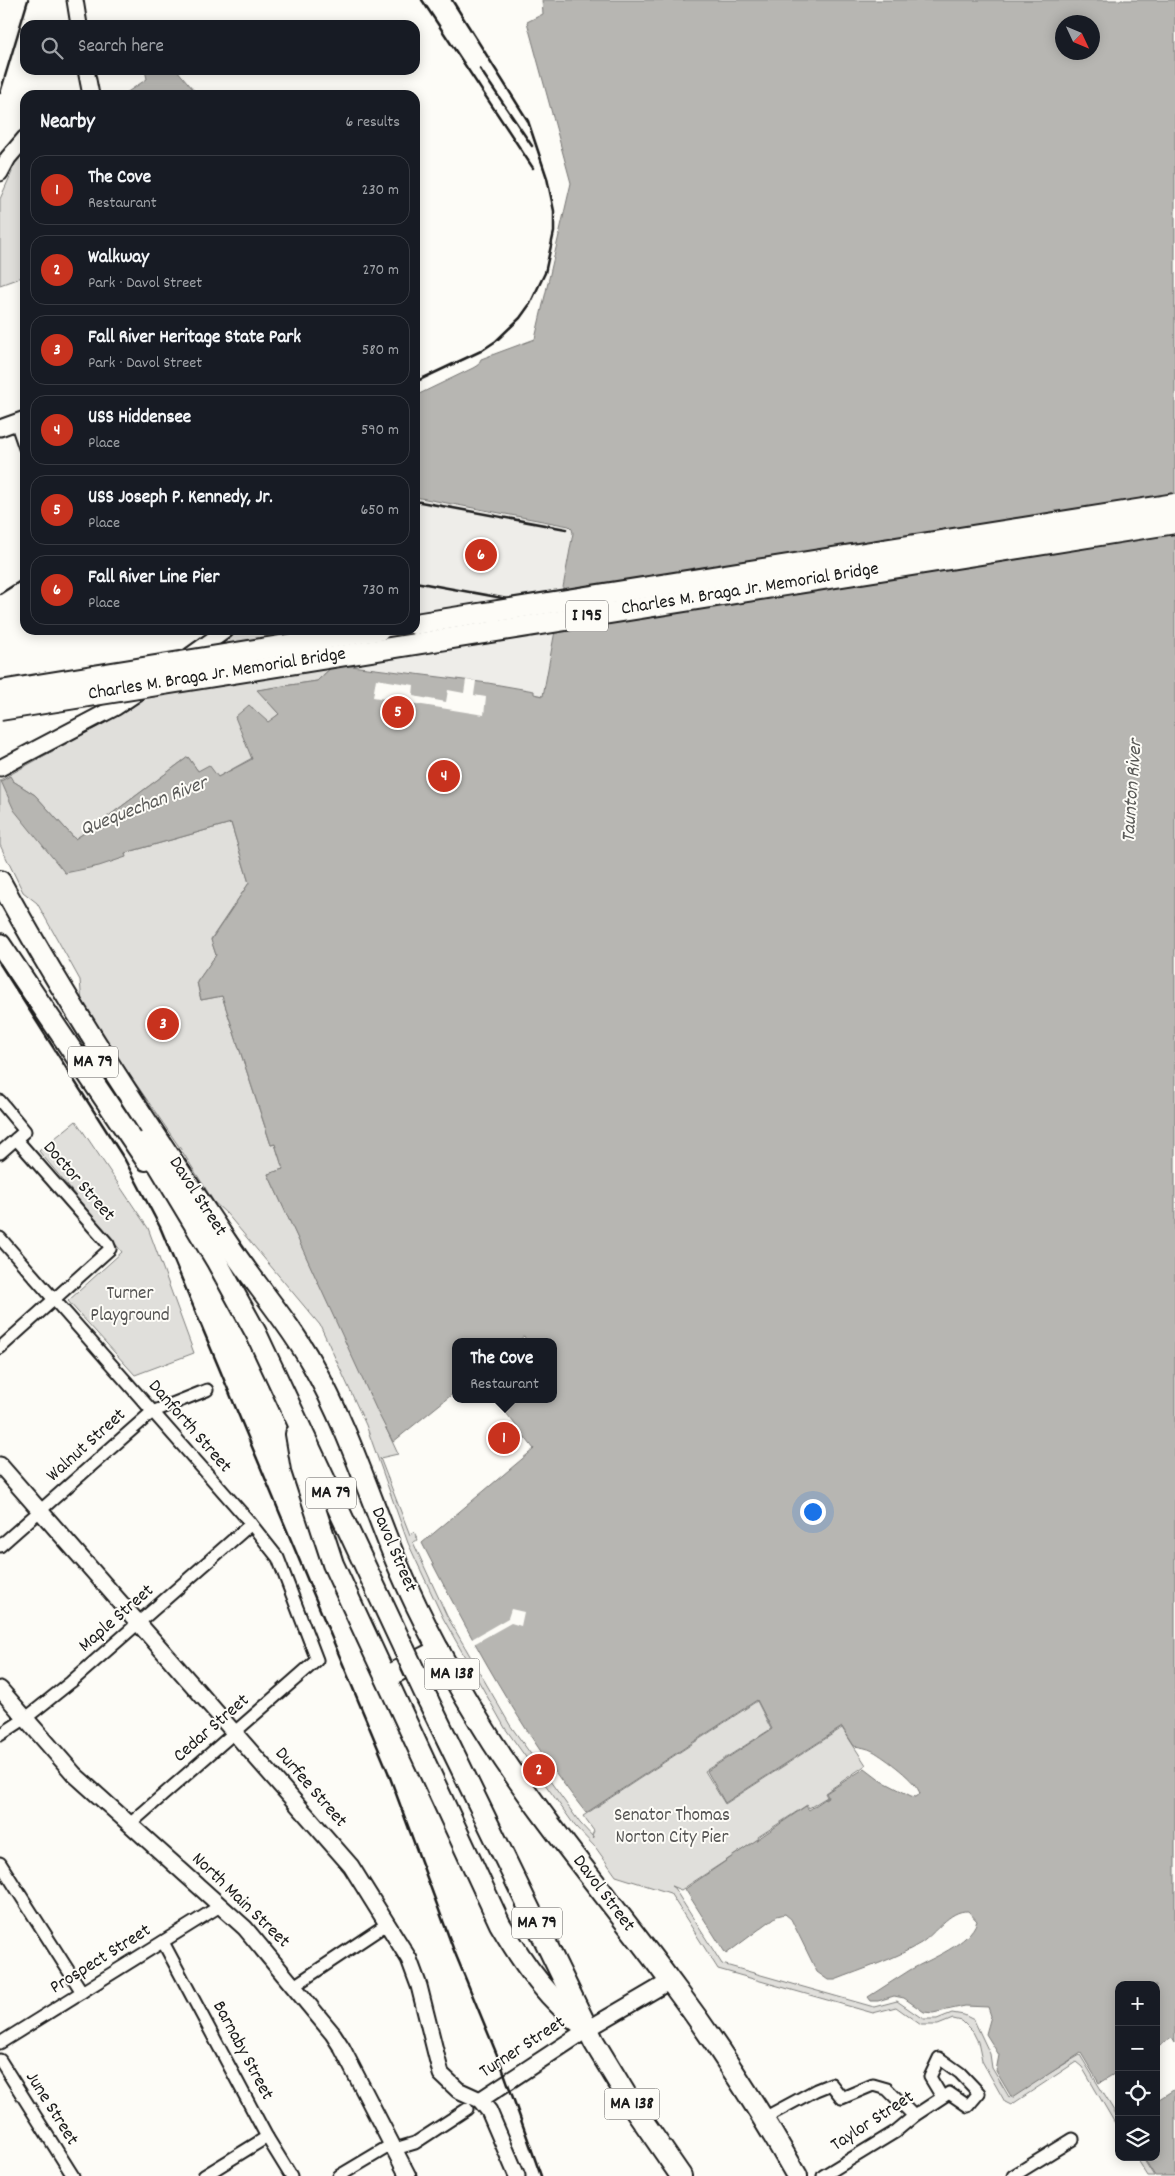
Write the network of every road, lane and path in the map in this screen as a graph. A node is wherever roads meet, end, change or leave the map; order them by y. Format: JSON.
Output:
{"nodes":[{"id":1,"x":75,"y":0,"type":"edge"},
{"id":2,"x":78,"y":20,"type":"edge"},
{"id":3,"x":87,"y":75,"type":"edge"},
{"id":4,"x":90,"y":90,"type":"edge"},
{"id":5,"x":20,"y":144,"type":"edge"},
{"id":6,"x":0,"y":173,"type":"edge"},
{"id":7,"x":20,"y":421,"type":"edge"},
{"id":8,"x":0,"y":428,"type":"edge"},
{"id":9,"x":1175,"y":504,"type":"edge"},
{"id":10,"x":1175,"y":523,"type":"edge"},
{"id":11,"x":420,"y":623,"type":"edge"},
{"id":12,"x":219,"y":635,"type":"edge"},
{"id":13,"x":349,"y":635,"type":"edge"},
{"id":14,"x":0,"y":691,"type":"edge"},
{"id":15,"x":0,"y":710,"type":"edge"},
{"id":16,"x":0,"y":768,"type":"edge"},
{"id":17,"x":0,"y":881,"type":"edge"},
{"id":18,"x":0,"y":906,"type":"edge"},
{"id":19,"x":0,"y":944,"type":"edge"},
{"id":20,"x":0,"y":1101,"type":"edge"},
{"id":21,"x":16,"y":1139,"type":"junction"},
{"id":22,"x":160,"y":1141,"type":"joint"},
{"id":23,"x":0,"y":1153,"type":"edge"},
{"id":24,"x":191,"y":1217,"type":"junction"},
{"id":25,"x":0,"y":1238,"type":"edge"},
{"id":26,"x":54,"y":1300,"type":"junction"},
{"id":27,"x":0,"y":1348,"type":"edge"},
{"id":28,"x":207,"y":1390,"type":"dead end"},
{"id":29,"x":292,"y":1409,"type":"junction"},
{"id":30,"x":152,"y":1412,"type":"junction"},
{"id":31,"x":0,"y":1465,"type":"edge"},
{"id":32,"x":40,"y":1511,"type":"junction"},
{"id":33,"x":251,"y":1524,"type":"junction"},
{"id":34,"x":0,"y":1546,"type":"edge"},
{"id":35,"x":139,"y":1624,"type":"junction"},
{"id":36,"x":439,"y":1650,"type":"junction"},
{"id":37,"x":317,"y":1660,"type":"joint"},
{"id":38,"x":386,"y":1677,"type":"junction"},
{"id":39,"x":0,"y":1689,"type":"edge"},
{"id":40,"x":26,"y":1718,"type":"junction"},
{"id":41,"x":235,"y":1732,"type":"junction"},
{"id":42,"x":0,"y":1734,"type":"edge"},
{"id":43,"x":130,"y":1824,"type":"junction"},
{"id":44,"x":0,"y":1864,"type":"edge"},
{"id":45,"x":220,"y":1906,"type":"junction"},
{"id":46,"x":387,"y":1924,"type":"junction"},
{"id":47,"x":163,"y":1942,"type":"junction"},
{"id":48,"x":670,"y":1981,"type":"junction"},
{"id":49,"x":294,"y":1986,"type":"junction"},
{"id":50,"x":82,"y":1992,"type":"junction"},
{"id":51,"x":588,"y":2029,"type":"junction"},
{"id":52,"x":0,"y":2043,"type":"edge"},
{"id":53,"x":0,"y":2060,"type":"edge"},
{"id":54,"x":942,"y":2097,"type":"junction"},
{"id":55,"x":480,"y":2100,"type":"junction"},
{"id":56,"x":467,"y":2109,"type":"dead end"},
{"id":57,"x":914,"y":2116,"type":"junction"},
{"id":58,"x":764,"y":2118,"type":"junction"},
{"id":59,"x":267,"y":2137,"type":"junction"},
{"id":60,"x":1073,"y":2139,"type":"dead end"},
{"id":61,"x":395,"y":2149,"type":"junction"},
{"id":62,"x":73,"y":2176,"type":"edge"},
{"id":63,"x":204,"y":2176,"type":"edge"},
{"id":64,"x":291,"y":2176,"type":"edge"},
{"id":65,"x":339,"y":2176,"type":"edge"},
{"id":66,"x":408,"y":2176,"type":"edge"},
{"id":67,"x":517,"y":2176,"type":"edge"},
{"id":68,"x":681,"y":2176,"type":"edge"},
{"id":69,"x":797,"y":2176,"type":"edge"},
{"id":70,"x":823,"y":2176,"type":"edge"},
{"id":71,"x":1014,"y":2176,"type":"edge"}],
"edges":[{"from":1,"to":2,"type":"main road"},
{"from":3,"to":4,"type":"main road"},
{"from":5,"to":6,"type":"main road"},
{"from":7,"to":8,"type":"main road"},
{"from":9,"to":11,"type":"highway","name":"Charles M. Braga Jr. Memorial Bridge","number":"I 195","bridge":true},
{"from":10,"to":15,"type":"highway","name":"Charles M. Braga Jr. Memorial Bridge","number":"I 195","bridge":true},
{"from":12,"to":16,"type":"main road"},
{"from":13,"to":14,"type":"highway","name":"Charles M. Braga Jr. Memorial Bridge","bridge":true},
{"from":17,"to":22,"type":"highway","name":"Davol Street","number":"MA 79"},
{"from":18,"to":24,"type":"highway","name":"Davol Street","number":"MA 79"},
{"from":19,"to":24,"type":"highway"},
{"from":20,"to":21,"type":"street"},
{"from":21,"to":23,"type":"street"},
{"from":21,"to":26,"type":"street","name":"Doctor Street"},
{"from":22,"to":36,"type":"highway","name":"Davol Street","number":"MA 138"},
{"from":24,"to":29,"type":"highway","name":"Davol Street"},
{"from":25,"to":26,"type":"street","name":"Danforth Street"},
{"from":26,"to":27,"type":"street"},
{"from":26,"to":30,"type":"street","name":"Danforth Street"},
{"from":28,"to":30,"type":"street","name":"Walnut Street"},
{"from":29,"to":38,"type":"highway"},
{"from":29,"to":51,"type":"highway","name":"Davol Street","number":"MA 79","bridge":true},
{"from":30,"to":32,"type":"street","name":"Walnut Street"},
{"from":30,"to":33,"type":"street","name":"Danforth Street"},
{"from":31,"to":32,"type":"main road","name":"Durfee Street"},
{"from":32,"to":34,"type":"street","name":"Walnut Street"},
{"from":32,"to":35,"type":"main road","name":"Durfee Street"},
{"from":33,"to":35,"type":"street","name":"Maple Street"},
{"from":33,"to":37,"type":"street","name":"Danforth Street"},
{"from":35,"to":40,"type":"street","name":"Maple Street"},
{"from":35,"to":41,"type":"main road","name":"Durfee Street"},
{"from":36,"to":38,"type":"highway"},
{"from":36,"to":48,"type":"highway","name":"Davol Street","number":"MA 138"},
{"from":37,"to":41,"type":"street","name":"Cedar Street"},
{"from":38,"to":51,"type":"highway"},
{"from":39,"to":40,"type":"main road","name":"North Main Street"},
{"from":40,"to":42,"type":"street","name":"Maple Street"},
{"from":40,"to":43,"type":"main road","name":"North Main Street"},
{"from":41,"to":43,"type":"street","name":"Cedar Street"},
{"from":41,"to":46,"type":"main road","name":"Durfee Street"},
{"from":43,"to":45,"type":"main road","name":"North Main Street"},
{"from":44,"to":50,"type":"street"},
{"from":45,"to":47,"type":"street","name":"Prospect Street"},
{"from":45,"to":49,"type":"main road","name":"North Main Street"},
{"from":46,"to":49,"type":"street"},
{"from":46,"to":55,"type":"main road","name":"Durfee Street"},
{"from":47,"to":50,"type":"street","name":"Prospect Street"},
{"from":47,"to":59,"type":"street","name":"Barnaby Street"},
{"from":48,"to":51,"type":"main road","name":"Turner Street"},
{"from":48,"to":58,"type":"highway","name":"Davol Street","number":"MA 138"},
{"from":49,"to":61,"type":"main road","name":"North Main Street"},
{"from":50,"to":52,"type":"street","name":"Prospect Street"},
{"from":51,"to":55,"type":"main road","name":"Turner Street"},
{"from":51,"to":68,"type":"highway","name":"Davol Street","number":"MA 138"},
{"from":53,"to":62,"type":"street","name":"June Street"},
{"from":54,"to":54,"type":"street","name":"Taylor Street"},
{"from":54,"to":57,"type":"street","name":"Taylor Street"},
{"from":55,"to":67,"type":"main road"},
{"from":56,"to":61,"type":"street"},
{"from":57,"to":58,"type":"street"},
{"from":57,"to":70,"type":"street","name":"Taylor Street"},
{"from":58,"to":69,"type":"highway","name":"Davol Street","number":"MA 138"},
{"from":59,"to":63,"type":"street"},
{"from":59,"to":64,"type":"street","name":"Barnaby Street"},
{"from":60,"to":71,"type":"street"},
{"from":61,"to":65,"type":"street"},
{"from":61,"to":66,"type":"main road","name":"North Main Street"}]}
